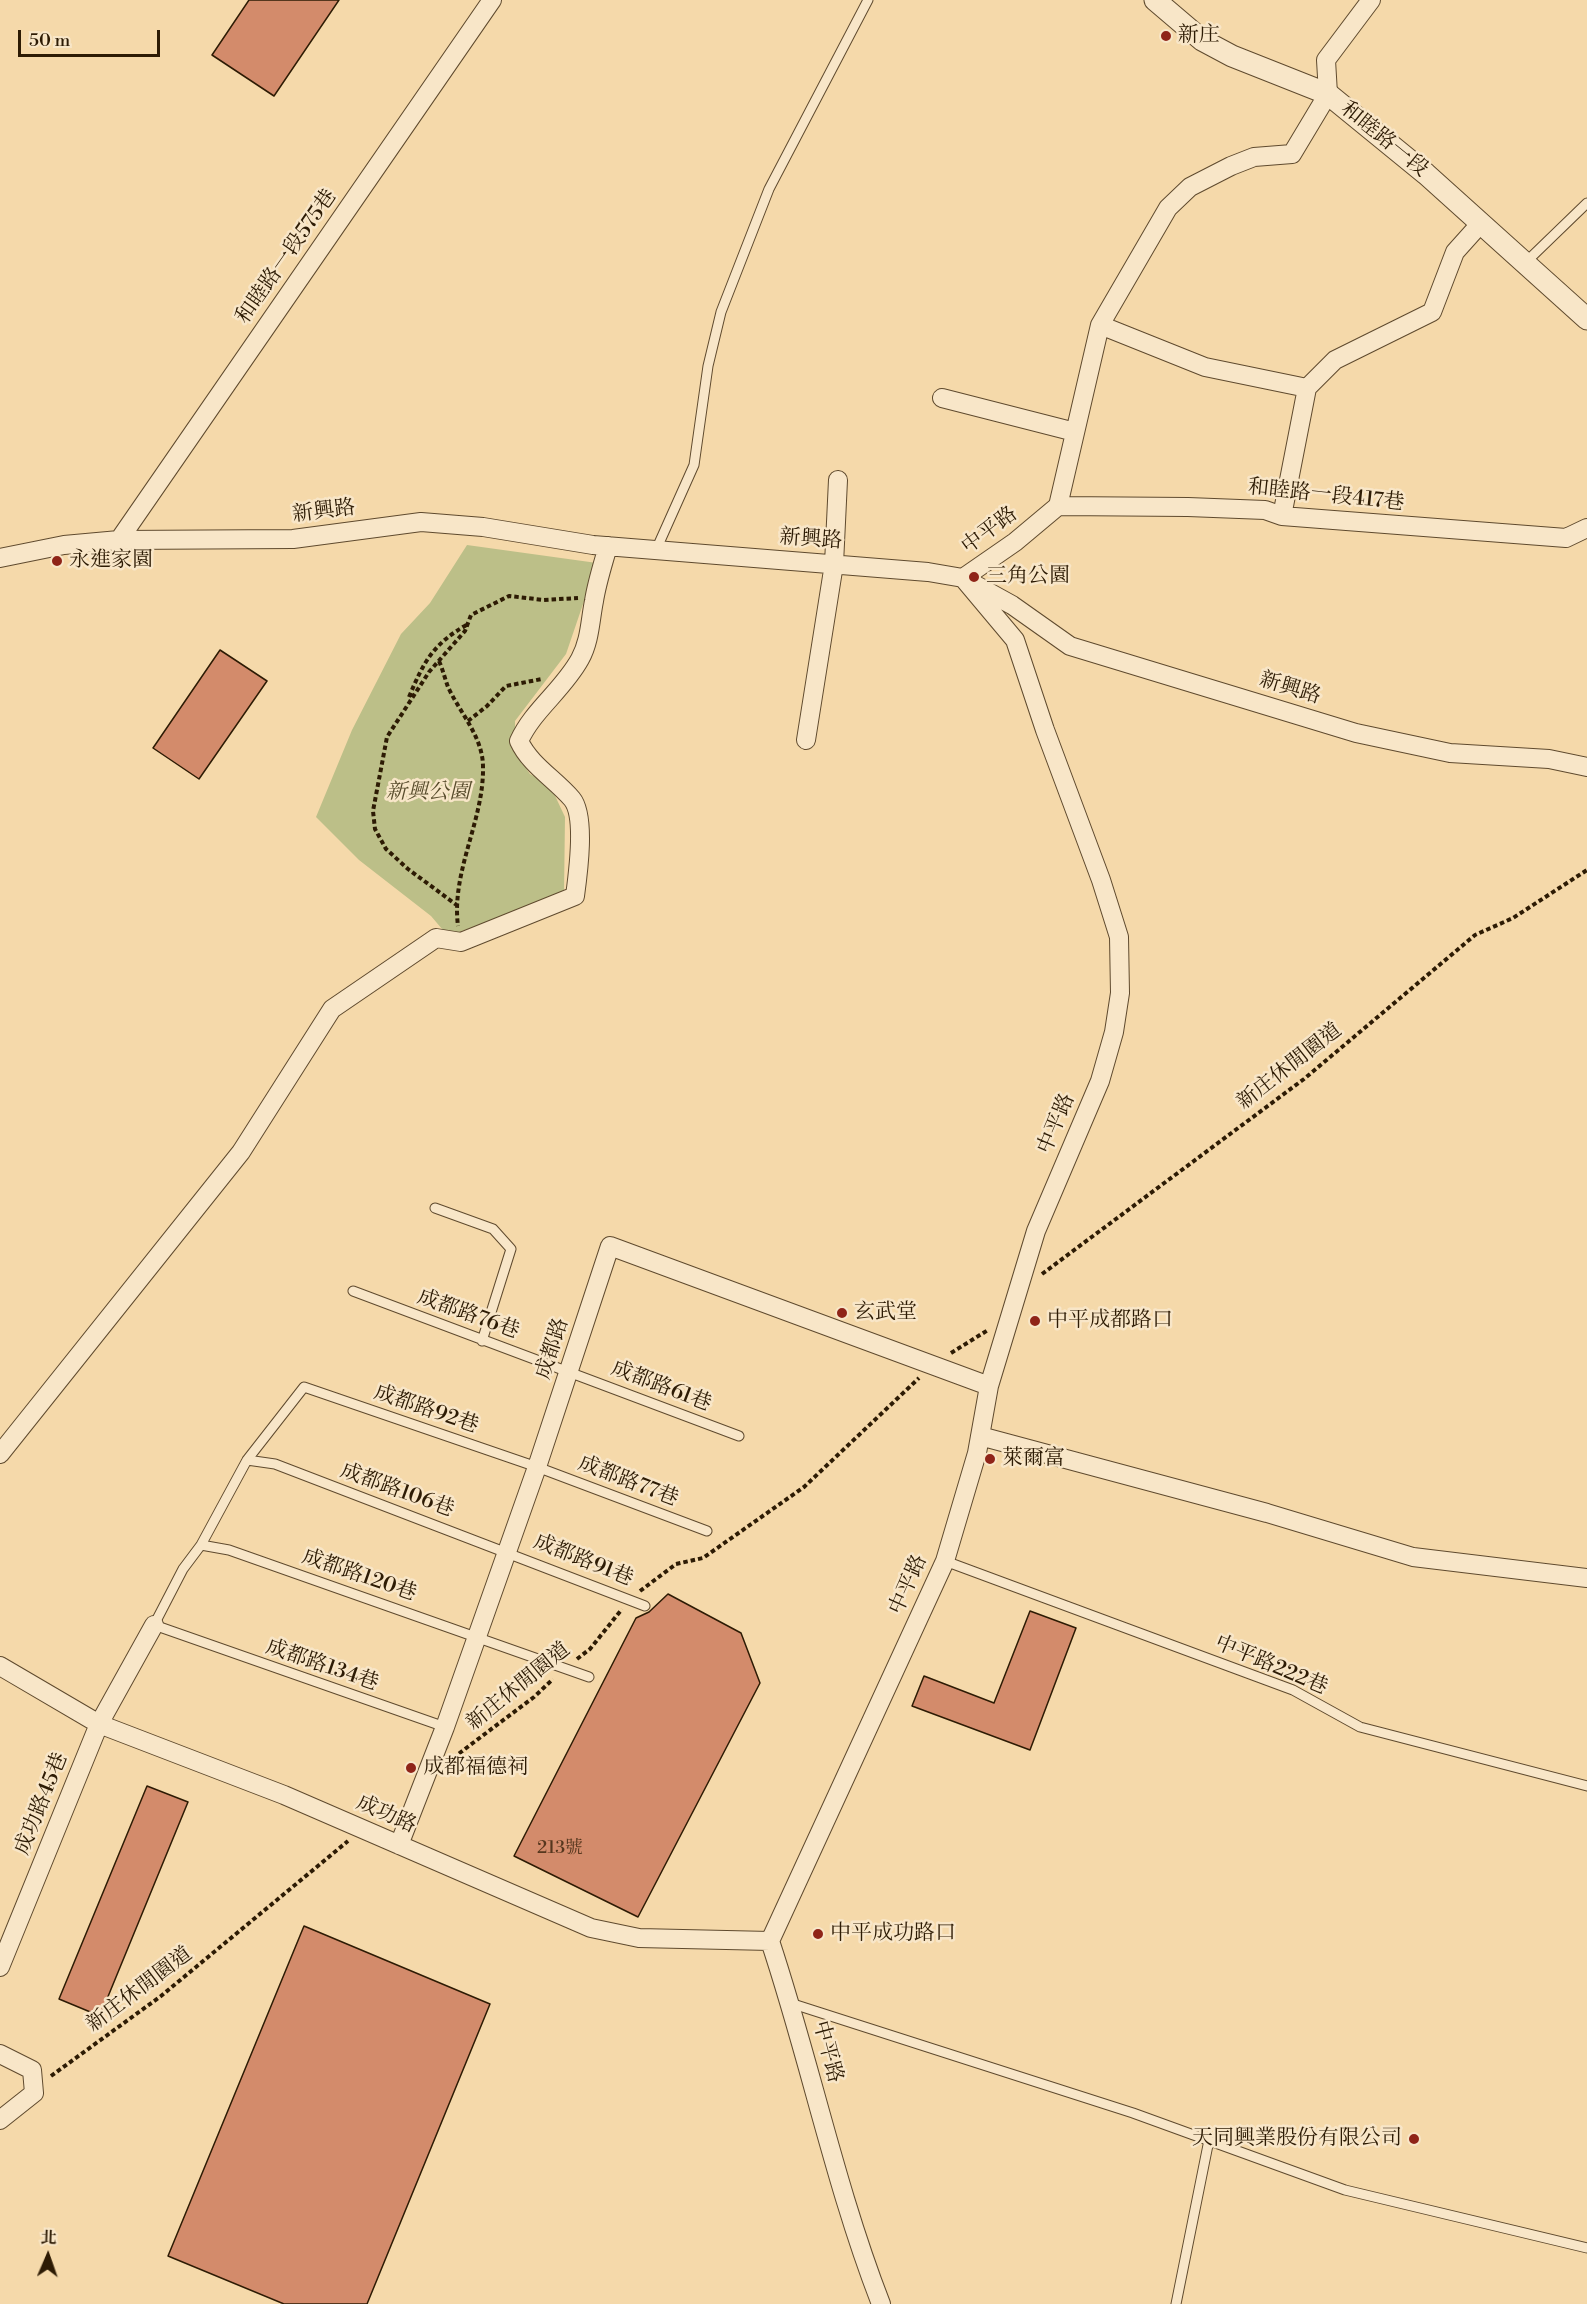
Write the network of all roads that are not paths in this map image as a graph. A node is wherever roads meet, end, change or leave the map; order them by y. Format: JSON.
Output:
{"nodes":[{"id":1,"x":492,"y":0,"type":"edge"},
{"id":2,"x":867,"y":0,"type":"edge"},
{"id":3,"x":1155,"y":0,"type":"edge"},
{"id":4,"x":1371,"y":0,"type":"edge"},
{"id":5,"x":1328,"y":94,"type":"junction"},
{"id":6,"x":1587,"y":203,"type":"edge"},
{"id":7,"x":1480,"y":223,"type":"junction"},
{"id":8,"x":1525,"y":263,"type":"junction"},
{"id":9,"x":1587,"y":319,"type":"edge"},
{"id":10,"x":1100,"y":325,"type":"junction"},
{"id":11,"x":1306,"y":388,"type":"junction"},
{"id":12,"x":942,"y":398,"type":"dead end"},
{"id":13,"x":1075,"y":432,"type":"junction"},
{"id":14,"x":838,"y":480,"type":"dead end"},
{"id":15,"x":1059,"y":506,"type":"junction"},
{"id":16,"x":1282,"y":516,"type":"junction"},
{"id":17,"x":1587,"y":528,"type":"edge"},
{"id":18,"x":119,"y":540,"type":"junction"},
{"id":19,"x":608,"y":546,"type":"junction"},
{"id":20,"x":656,"y":550,"type":"junction"},
{"id":21,"x":0,"y":558,"type":"edge"},
{"id":22,"x":834,"y":564,"type":"junction"},
{"id":23,"x":963,"y":578,"type":"junction"},
{"id":24,"x":806,"y":740,"type":"dead end"},
{"id":25,"x":1587,"y":767,"type":"edge"},
{"id":26,"x":435,"y":1208,"type":"dead end"},
{"id":27,"x":353,"y":1291,"type":"dead end"},
{"id":28,"x":482,"y":1341,"type":"junction"},
{"id":29,"x":570,"y":1371,"type":"junction"},
{"id":30,"x":989,"y":1386,"type":"junction"},
{"id":31,"x":739,"y":1436,"type":"dead end"},
{"id":32,"x":980,"y":1436,"type":"junction"},
{"id":33,"x":0,"y":1454,"type":"edge"},
{"id":34,"x":247,"y":1460,"type":"junction"},
{"id":35,"x":537,"y":1467,"type":"junction"},
{"id":36,"x":707,"y":1531,"type":"dead end"},
{"id":37,"x":201,"y":1545,"type":"junction"},
{"id":38,"x":507,"y":1551,"type":"junction"},
{"id":39,"x":945,"y":1561,"type":"junction"},
{"id":40,"x":1587,"y":1578,"type":"edge"},
{"id":41,"x":645,"y":1606,"type":"dead end"},
{"id":42,"x":154,"y":1625,"type":"junction"},
{"id":43,"x":476,"y":1635,"type":"junction"},
{"id":44,"x":0,"y":1666,"type":"edge"},
{"id":45,"x":589,"y":1677,"type":"dead end"},
{"id":46,"x":99,"y":1724,"type":"junction"},
{"id":47,"x":445,"y":1727,"type":"junction"},
{"id":48,"x":1587,"y":1785,"type":"edge"},
{"id":49,"x":399,"y":1845,"type":"junction"},
{"id":50,"x":770,"y":1941,"type":"junction"},
{"id":51,"x":0,"y":1967,"type":"edge"},
{"id":52,"x":790,"y":2003,"type":"junction"},
{"id":53,"x":0,"y":2054,"type":"edge"},
{"id":54,"x":0,"y":2120,"type":"edge"},
{"id":55,"x":1209,"y":2140,"type":"junction"},
{"id":56,"x":1587,"y":2248,"type":"edge"},
{"id":57,"x":881,"y":2304,"type":"edge"},
{"id":58,"x":1176,"y":2304,"type":"edge"}],
"edges":[{"from":1,"to":18,"type":"street","name":"和睦路一段575巷"},
{"from":2,"to":20,"type":"lane"},
{"from":3,"to":5,"type":"street","name":"和睦路一段"},
{"from":4,"to":5,"type":"street"},
{"from":5,"to":7,"type":"street","name":"和睦路一段"},
{"from":5,"to":10,"type":"street"},
{"from":6,"to":8,"type":"lane"},
{"from":7,"to":8,"type":"street","name":"和睦路一段"},
{"from":7,"to":11,"type":"street"},
{"from":8,"to":9,"type":"street","name":"和睦路一段"},
{"from":10,"to":11,"type":"street"},
{"from":10,"to":13,"type":"street"},
{"from":11,"to":16,"type":"street"},
{"from":12,"to":13,"type":"street"},
{"from":13,"to":15,"type":"street"},
{"from":14,"to":22,"type":"street"},
{"from":15,"to":16,"type":"street","name":"和睦路一段417巷"},
{"from":15,"to":23,"type":"street","name":"中平路"},
{"from":16,"to":17,"type":"street","name":"和睦路一段417巷"},
{"from":18,"to":19,"type":"street","name":"新興路"},
{"from":18,"to":21,"type":"street","name":"新興路"},
{"from":19,"to":20,"type":"street","name":"新興路"},
{"from":19,"to":33,"type":"street"},
{"from":20,"to":22,"type":"street","name":"新興路"},
{"from":22,"to":23,"type":"street","name":"新興路"},
{"from":22,"to":24,"type":"street"},
{"from":23,"to":25,"type":"street","name":"新興路"},
{"from":23,"to":30,"type":"street","name":"中平路"},
{"from":26,"to":28,"type":"lane"},
{"from":27,"to":28,"type":"lane","name":"成都路76巷"},
{"from":28,"to":29,"type":"lane","name":"成都路76巷"},
{"from":29,"to":30,"type":"street","name":"成都路"},
{"from":29,"to":31,"type":"lane","name":"成都路61巷"},
{"from":29,"to":35,"type":"street","name":"成都路"},
{"from":30,"to":32,"type":"street","name":"中平路"},
{"from":32,"to":39,"type":"street","name":"中平路"},
{"from":32,"to":40,"type":"street"},
{"from":34,"to":35,"type":"lane","name":"成都路92巷"},
{"from":34,"to":37,"type":"lane"},
{"from":34,"to":38,"type":"lane","name":"成都路106巷"},
{"from":35,"to":36,"type":"lane","name":"成都路77巷"},
{"from":35,"to":38,"type":"street","name":"成都路"},
{"from":37,"to":42,"type":"lane"},
{"from":37,"to":43,"type":"lane","name":"成都路120巷"},
{"from":38,"to":41,"type":"lane","name":"成都路91巷"},
{"from":38,"to":43,"type":"street","name":"成都路"},
{"from":39,"to":48,"type":"lane","name":"中平路222巷"},
{"from":39,"to":50,"type":"street","name":"中平路"},
{"from":42,"to":46,"type":"street","name":"成功路45巷"},
{"from":42,"to":47,"type":"lane","name":"成都路134巷"},
{"from":43,"to":45,"type":"lane","name":"成都路120巷"},
{"from":43,"to":47,"type":"street","name":"成都路"},
{"from":44,"to":46,"type":"street","name":"成功路"},
{"from":46,"to":49,"type":"street","name":"成功路"},
{"from":46,"to":51,"type":"street","name":"成功路45巷"},
{"from":47,"to":49,"type":"street","name":"成都路"},
{"from":49,"to":50,"type":"street","name":"成功路"},
{"from":50,"to":52,"type":"street","name":"中平路"},
{"from":52,"to":55,"type":"lane"},
{"from":52,"to":57,"type":"street","name":"中平路"},
{"from":53,"to":54,"type":"street"},
{"from":55,"to":56,"type":"lane"},
{"from":55,"to":58,"type":"lane"}]}
